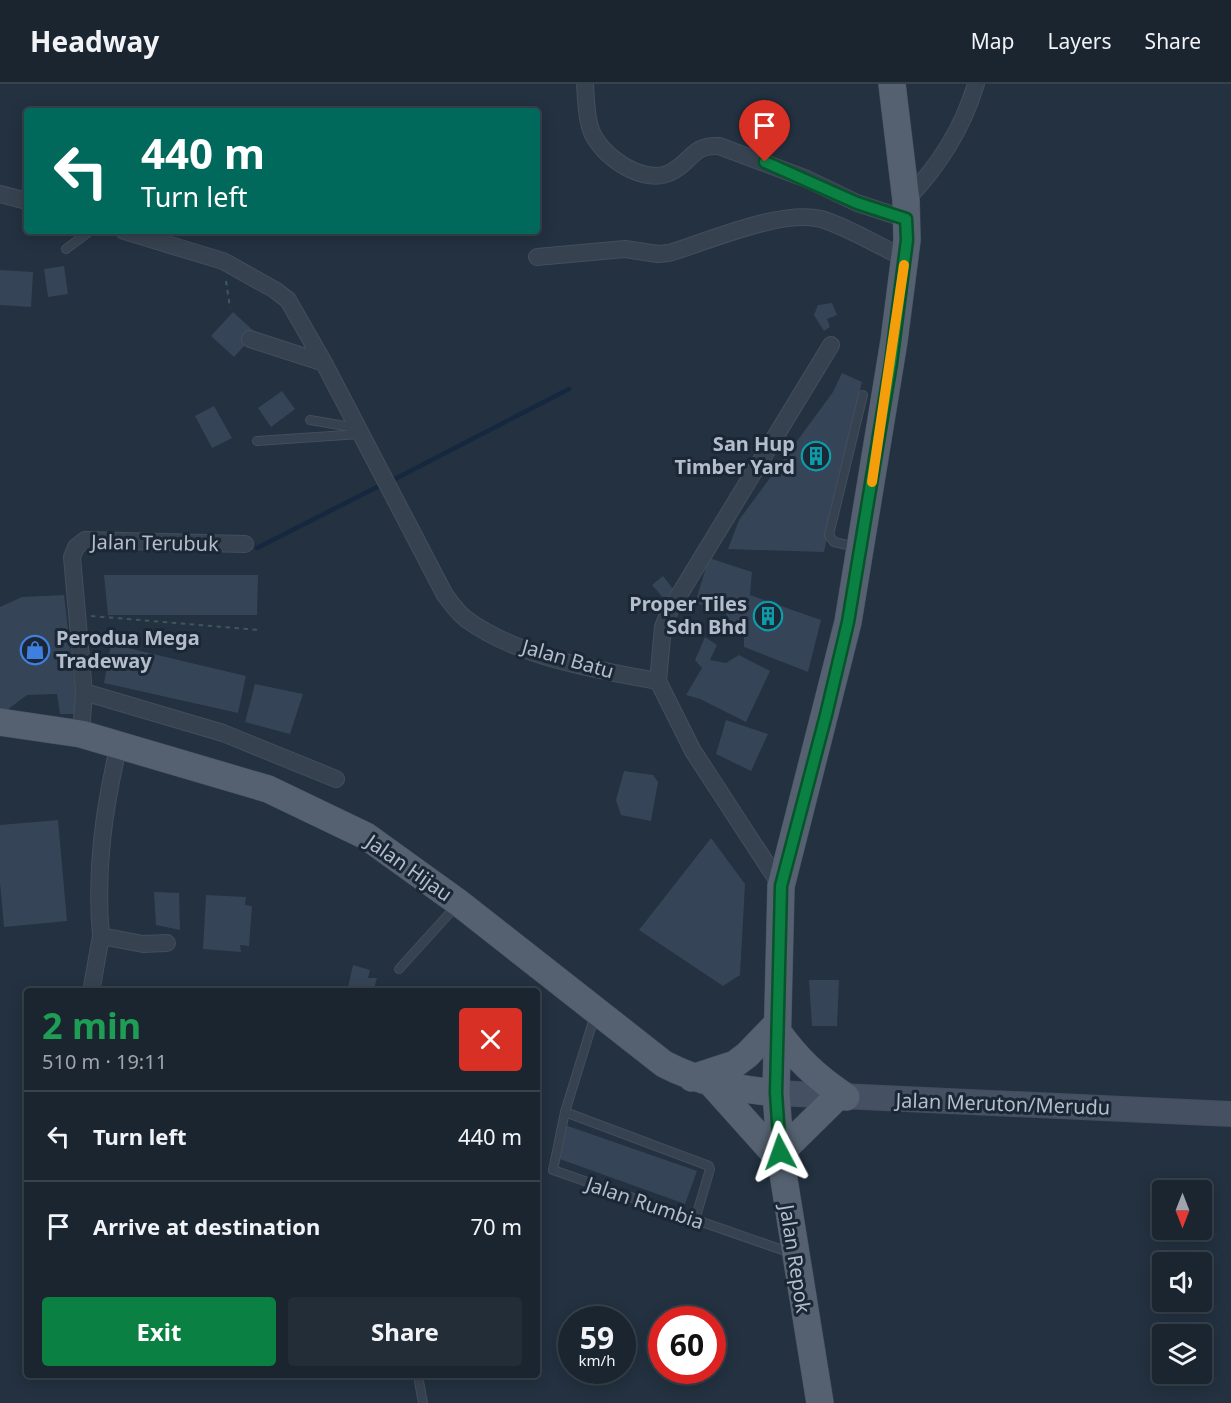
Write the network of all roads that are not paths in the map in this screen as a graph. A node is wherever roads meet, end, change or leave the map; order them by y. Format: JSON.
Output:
{"nodes":[{"id":1,"x":585,"y":84,"type":"edge"},
{"id":2,"x":892,"y":84,"type":"edge"},
{"id":3,"x":976,"y":84,"type":"edge"},
{"id":4,"x":0,"y":194,"type":"edge"},
{"id":5,"x":24,"y":200,"type":"edge"},
{"id":6,"x":906,"y":209,"type":"junction"},
{"id":7,"x":86,"y":234,"type":"edge"},
{"id":8,"x":134,"y":234,"type":"edge"},
{"id":9,"x":66,"y":249,"type":"dead end"},
{"id":10,"x":537,"y":257,"type":"dead end"},
{"id":11,"x":905,"y":258,"type":"junction"},
{"id":12,"x":250,"y":339,"type":"dead end"},
{"id":13,"x":831,"y":345,"type":"dead end"},
{"id":14,"x":324,"y":363,"type":"junction"},
{"id":15,"x":863,"y":395,"type":"dead end"},
{"id":16,"x":310,"y":420,"type":"dead end"},
{"id":17,"x":359,"y":431,"type":"junction"},
{"id":18,"x":257,"y":441,"type":"dead end"},
{"id":19,"x":244,"y":544,"type":"dead end"},
{"id":20,"x":862,"y":548,"type":"junction"},
{"id":21,"x":658,"y":681,"type":"junction"},
{"id":22,"x":84,"y":692,"type":"junction"},
{"id":23,"x":0,"y":722,"type":"edge"},
{"id":24,"x":81,"y":734,"type":"junction"},
{"id":25,"x":119,"y":744,"type":"junction"},
{"id":26,"x":336,"y":779,"type":"dead end"},
{"id":27,"x":781,"y":886,"type":"junction"},
{"id":28,"x":459,"y":903,"type":"junction"},
{"id":29,"x":101,"y":936,"type":"junction"},
{"id":30,"x":167,"y":943,"type":"dead end"},
{"id":31,"x":399,"y":969,"type":"dead end"},
{"id":32,"x":92,"y":988,"type":"edge"},
{"id":33,"x":596,"y":1011,"type":"junction"},
{"id":34,"x":777,"y":1027,"type":"junction"},
{"id":35,"x":701,"y":1080,"type":"junction"},
{"id":36,"x":776,"y":1093,"type":"junction"},
{"id":37,"x":842,"y":1096,"type":"junction"},
{"id":38,"x":565,"y":1112,"type":"junction"},
{"id":39,"x":1231,"y":1114,"type":"edge"},
{"id":40,"x":780,"y":1156,"type":"junction"},
{"id":41,"x":695,"y":1220,"type":"junction"},
{"id":42,"x":794,"y":1254,"type":"junction"},
{"id":43,"x":418,"y":1378,"type":"edge"},
{"id":44,"x":423,"y":1403,"type":"edge"},
{"id":45,"x":820,"y":1403,"type":"edge"}],
"edges":[{"from":1,"to":6,"type":"street"},
{"from":2,"to":6,"type":"main road","name":"Jalan Repok"},
{"from":3,"to":6,"type":"street"},
{"from":4,"to":5,"type":"street"},
{"from":6,"to":11,"type":"main road","name":"Jalan Repok"},
{"from":7,"to":9,"type":"lane"},
{"from":8,"to":14,"type":"street","name":"Jalan Batu"},
{"from":10,"to":11,"type":"street"},
{"from":11,"to":20,"type":"main road","name":"Jalan Repok"},
{"from":12,"to":14,"type":"street"},
{"from":13,"to":21,"type":"street"},
{"from":14,"to":17,"type":"street","name":"Jalan Batu"},
{"from":15,"to":20,"type":"lane"},
{"from":16,"to":17,"type":"lane"},
{"from":17,"to":18,"type":"lane"},
{"from":17,"to":21,"type":"street","name":"Jalan Batu"},
{"from":19,"to":22,"type":"street","name":"Jalan Terubuk"},
{"from":20,"to":27,"type":"main road","name":"Jalan Repok"},
{"from":21,"to":27,"type":"street"},
{"from":22,"to":24,"type":"street","name":"Jalan Terubuk"},
{"from":22,"to":26,"type":"street"},
{"from":23,"to":24,"type":"main road","name":"Jalan Hijau"},
{"from":24,"to":25,"type":"main road","name":"Jalan Hijau"},
{"from":25,"to":28,"type":"main road","name":"Jalan Hijau"},
{"from":25,"to":29,"type":"street"},
{"from":27,"to":34,"type":"main road","name":"Jalan Repok"},
{"from":28,"to":31,"type":"lane"},
{"from":28,"to":33,"type":"main road","name":"Jalan Hijau"},
{"from":29,"to":30,"type":"street"},
{"from":29,"to":32,"type":"street"},
{"from":33,"to":35,"type":"main road","name":"Jalan Hijau"},
{"from":33,"to":38,"type":"lane"},
{"from":34,"to":35,"type":"main road"},
{"from":34,"to":36,"type":"main road","name":"Jalan Repok"},
{"from":34,"to":37,"type":"main road"},
{"from":35,"to":36,"type":"main road","name":"Jalan Hijau"},
{"from":35,"to":40,"type":"main road"},
{"from":36,"to":37,"type":"main road","name":"Jalan Meruton/Merudu"},
{"from":36,"to":40,"type":"main road","name":"Jalan Repok"},
{"from":37,"to":39,"type":"main road","name":"Jalan Meruton/Merudu"},
{"from":37,"to":40,"type":"main road"},
{"from":38,"to":41,"type":"lane","name":"Jalan Rumbia"},
{"from":38,"to":41,"type":"lane"},
{"from":40,"to":42,"type":"main road","name":"Jalan Repok"},
{"from":41,"to":42,"type":"lane","name":"Jalan Rumbia"},
{"from":42,"to":45,"type":"main road","name":"Jalan Repok"},
{"from":43,"to":44,"type":"lane"}]}
